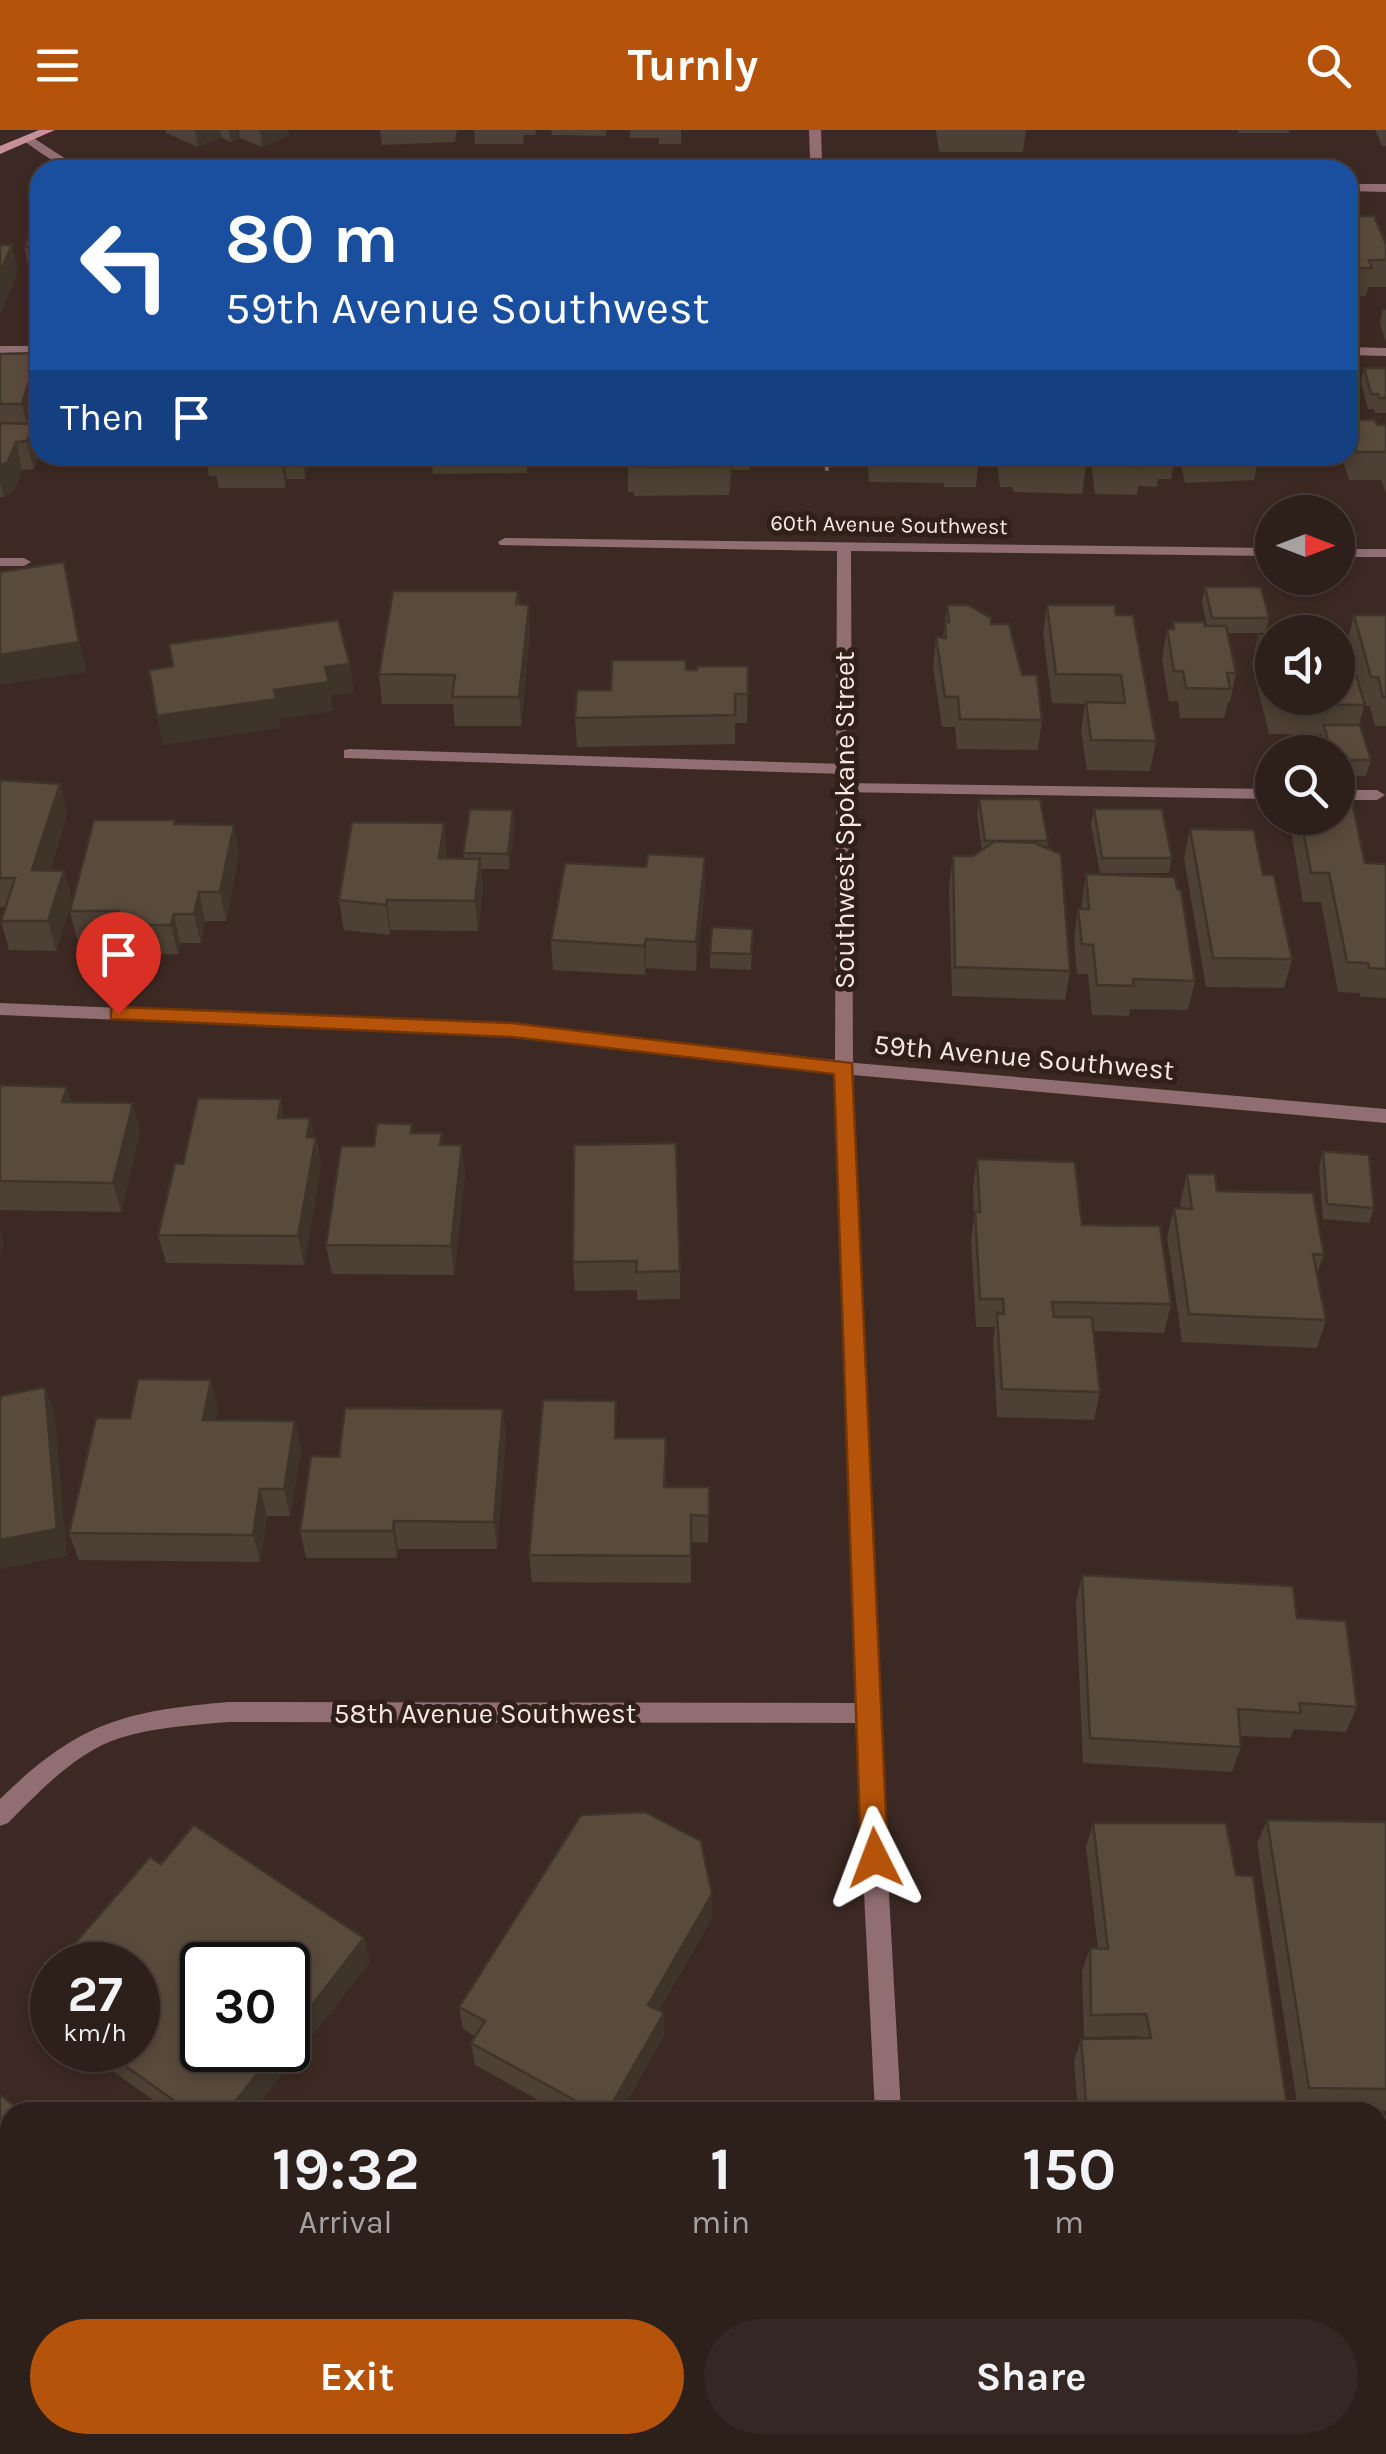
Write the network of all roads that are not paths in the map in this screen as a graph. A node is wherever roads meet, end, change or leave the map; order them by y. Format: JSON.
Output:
{"nodes":[{"id":1,"x":49,"y":130,"type":"edge"},
{"id":2,"x":815,"y":130,"type":"edge"},
{"id":3,"x":28,"y":139,"type":"junction"},
{"id":4,"x":0,"y":150,"type":"edge"},
{"id":5,"x":59,"y":160,"type":"edge"},
{"id":6,"x":816,"y":160,"type":"edge"},
{"id":7,"x":1358,"y":188,"type":"edge"},
{"id":8,"x":1386,"y":188,"type":"edge"},
{"id":9,"x":0,"y":350,"type":"edge"},
{"id":10,"x":30,"y":350,"type":"edge"},
{"id":11,"x":1358,"y":352,"type":"edge"},
{"id":12,"x":1386,"y":352,"type":"edge"},
{"id":13,"x":505,"y":542,"type":"dead end"},
{"id":14,"x":844,"y":547,"type":"junction"},
{"id":15,"x":1255,"y":552,"type":"edge"},
{"id":16,"x":1355,"y":552,"type":"edge"},
{"id":17,"x":1386,"y":553,"type":"edge"},
{"id":18,"x":0,"y":562,"type":"edge"},
{"id":19,"x":24,"y":562,"type":"dead end"},
{"id":20,"x":350,"y":754,"type":"dead end"},
{"id":21,"x":844,"y":769,"type":"junction"},
{"id":22,"x":844,"y":788,"type":"junction"},
{"id":23,"x":1255,"y":794,"type":"edge"},
{"id":24,"x":1355,"y":794,"type":"edge"},
{"id":25,"x":1377,"y":795,"type":"dead end"},
{"id":26,"x":0,"y":1009,"type":"edge"},
{"id":27,"x":844,"y":1068,"type":"junction"},
{"id":28,"x":1386,"y":1116,"type":"edge"},
{"id":29,"x":867,"y":1713,"type":"junction"},
{"id":30,"x":0,"y":1815,"type":"edge"},
{"id":31,"x":887,"y":2102,"type":"edge"}],
"edges":[{"from":1,"to":3,"type":"main road"},
{"from":2,"to":6,"type":"street"},
{"from":3,"to":4,"type":"main road"},
{"from":3,"to":5,"type":"street"},
{"from":7,"to":8,"type":"street"},
{"from":9,"to":10,"type":"street"},
{"from":11,"to":12,"type":"street"},
{"from":13,"to":14,"type":"street","name":"60th Avenue Southwest"},
{"from":14,"to":15,"type":"street","name":"60th Avenue Southwest"},
{"from":14,"to":21,"type":"street","name":"Southwest Spokane Street"},
{"from":16,"to":17,"type":"street"},
{"from":18,"to":19,"type":"street"},
{"from":20,"to":21,"type":"street"},
{"from":21,"to":22,"type":"street","name":"Southwest Spokane Street"},
{"from":22,"to":23,"type":"street"},
{"from":22,"to":27,"type":"street","name":"Southwest Spokane Street"},
{"from":24,"to":25,"type":"street"},
{"from":26,"to":27,"type":"street","name":"59th Avenue Southwest"},
{"from":27,"to":28,"type":"street","name":"59th Avenue Southwest"},
{"from":27,"to":29,"type":"street","name":"Southwest Spokane Street"},
{"from":29,"to":30,"type":"street","name":"58th Avenue Southwest"},
{"from":29,"to":31,"type":"street","name":"Southwest Spokane Street"}]}
